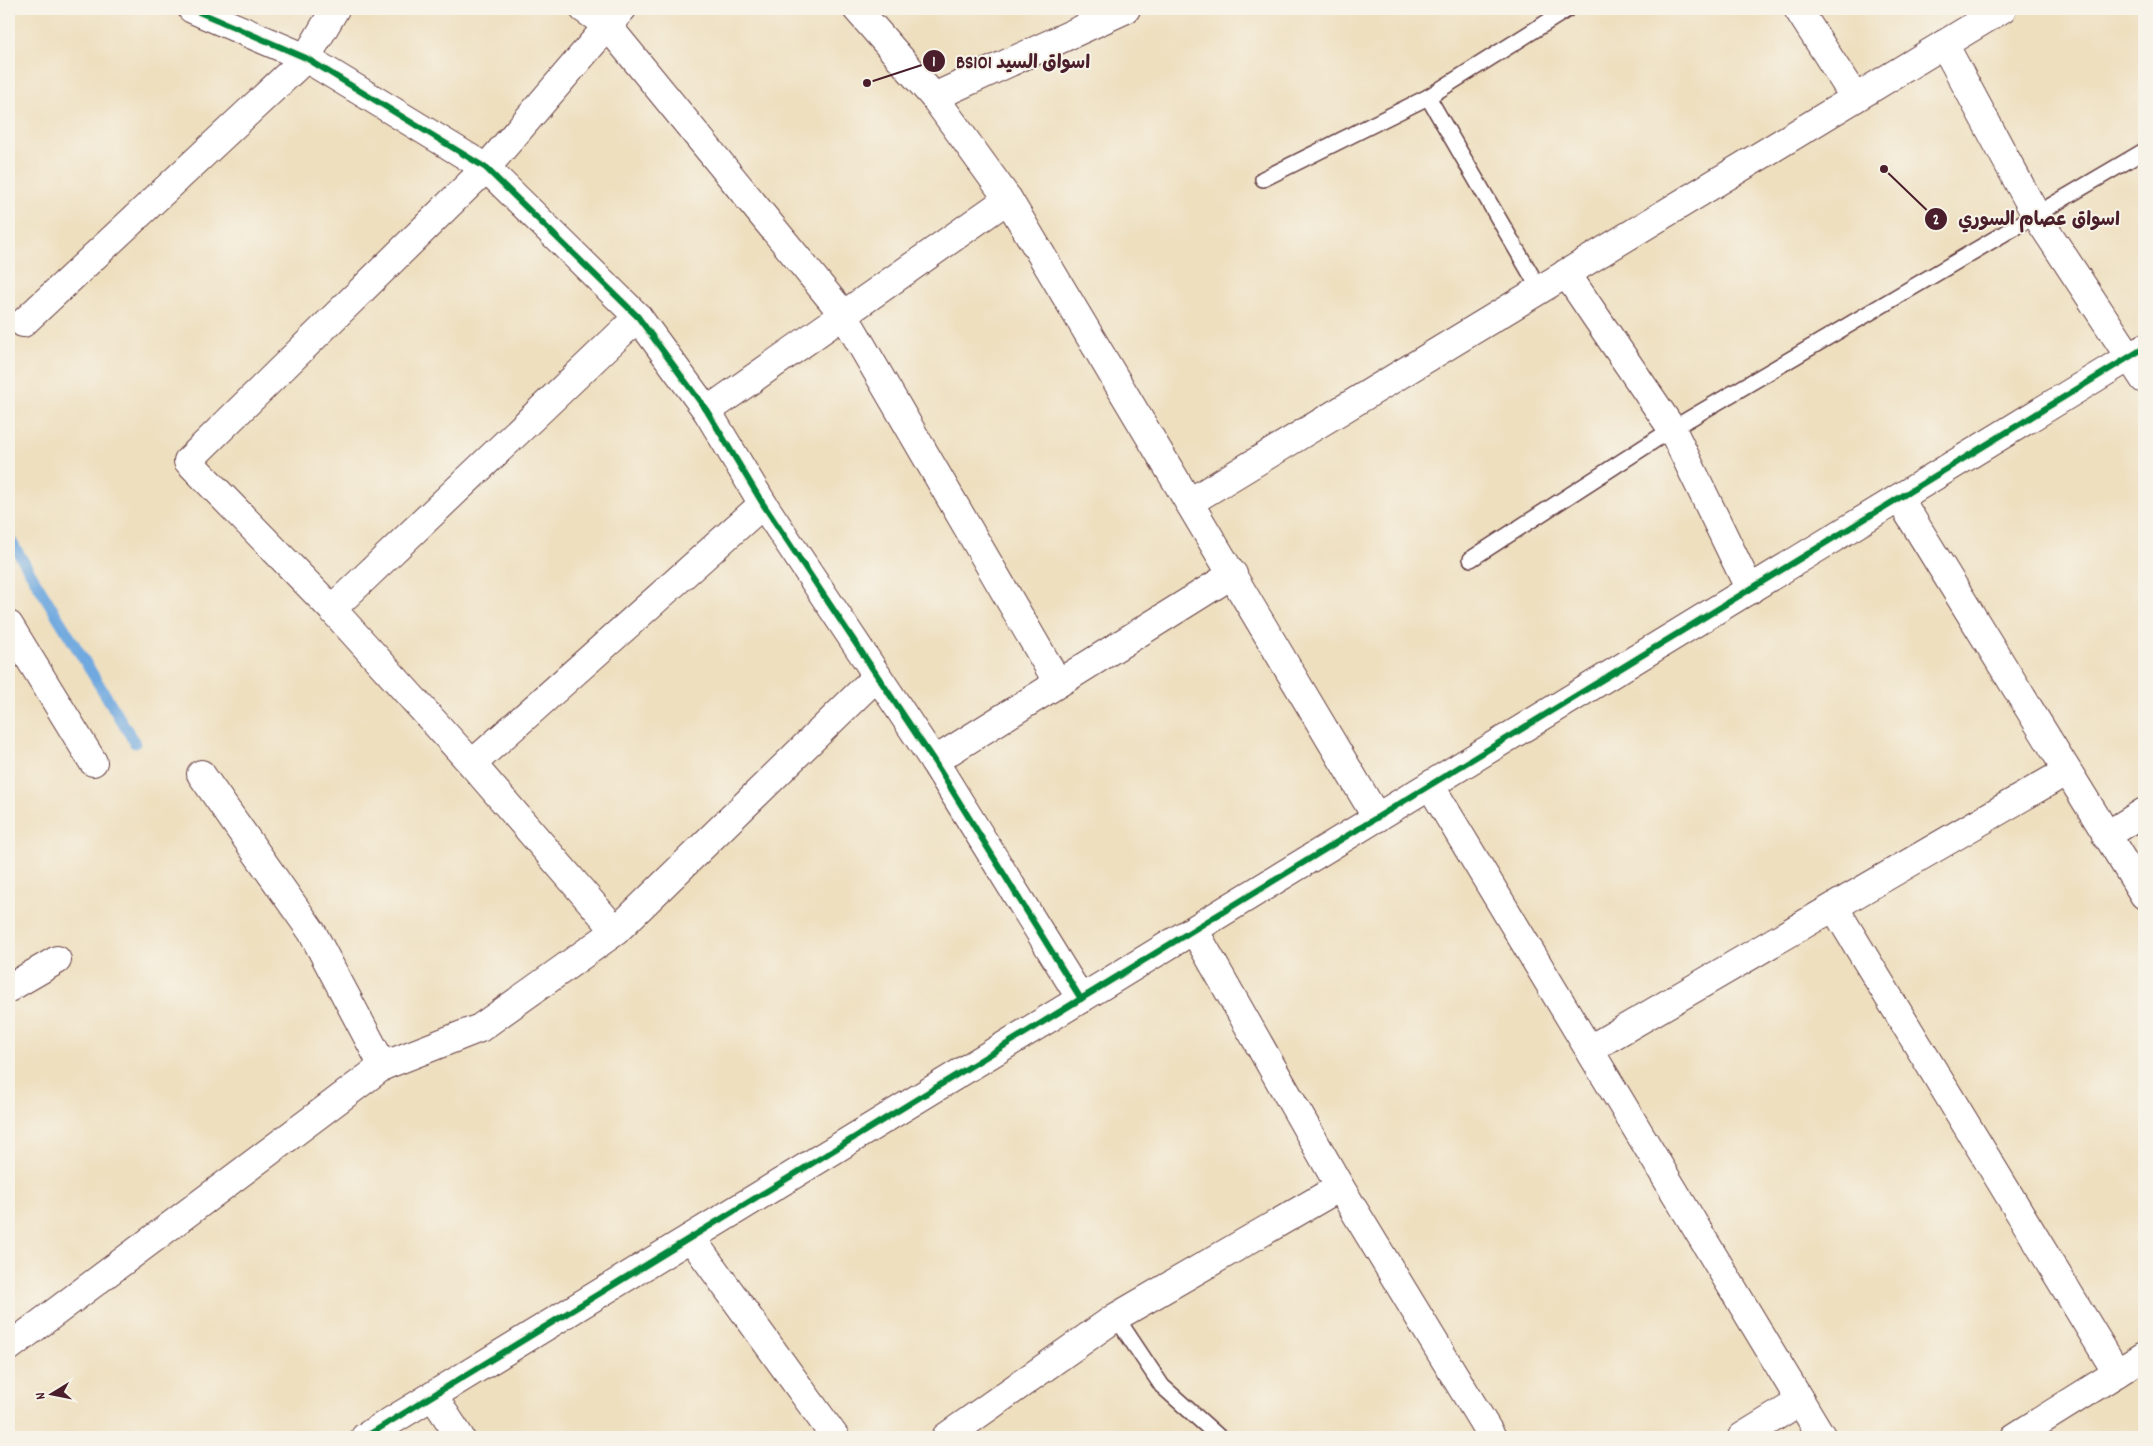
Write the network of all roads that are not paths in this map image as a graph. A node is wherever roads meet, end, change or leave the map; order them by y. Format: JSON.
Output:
{"nodes":[{"id":1,"x":192,"y":9,"type":"edge"},
{"id":2,"x":335,"y":9,"type":"edge"},
{"id":3,"x":584,"y":9,"type":"edge"},
{"id":4,"x":857,"y":9,"type":"edge"},
{"id":5,"x":1126,"y":9,"type":"edge"},
{"id":6,"x":1568,"y":9,"type":"edge"},
{"id":7,"x":1798,"y":9,"type":"edge"},
{"id":8,"x":2002,"y":9,"type":"edge"},
{"id":9,"x":614,"y":17,"type":"edge"},
{"id":10,"x":1944,"y":44,"type":"junction"},
{"id":11,"x":306,"y":58,"type":"junction"},
{"id":12,"x":934,"y":97,"type":"junction"},
{"id":13,"x":1428,"y":97,"type":"junction"},
{"id":14,"x":1855,"y":98,"type":"junction"},
{"id":15,"x":2144,"y":151,"type":"edge"},
{"id":16,"x":486,"y":168,"type":"junction"},
{"id":17,"x":1263,"y":179,"type":"dead end"},
{"id":18,"x":1008,"y":198,"type":"junction"},
{"id":19,"x":2036,"y":215,"type":"junction"},
{"id":20,"x":1566,"y":273,"type":"junction"},
{"id":21,"x":1540,"y":290,"type":"junction"},
{"id":22,"x":844,"y":315,"type":"junction"},
{"id":23,"x":638,"y":317,"type":"junction"},
{"id":24,"x":23,"y":323,"type":"dead end"},
{"id":25,"x":2140,"y":361,"type":"edge"},
{"id":26,"x":707,"y":411,"type":"junction"},
{"id":27,"x":1672,"y":429,"type":"junction"},
{"id":28,"x":1899,"y":498,"type":"junction"},
{"id":29,"x":1190,"y":502,"type":"junction"},
{"id":30,"x":763,"y":504,"type":"junction"},
{"id":31,"x":1471,"y":559,"type":"dead end"},
{"id":32,"x":1233,"y":574,"type":"junction"},
{"id":33,"x":1750,"y":590,"type":"junction"},
{"id":34,"x":332,"y":609,"type":"junction"},
{"id":35,"x":9,"y":625,"type":"edge"},
{"id":36,"x":877,"y":676,"type":"junction"},
{"id":37,"x":1058,"y":683,"type":"junction"},
{"id":38,"x":934,"y":761,"type":"junction"},
{"id":39,"x":93,"y":762,"type":"dead end"},
{"id":40,"x":472,"y":764,"type":"junction"},
{"id":41,"x":2067,"y":771,"type":"junction"},
{"id":42,"x":201,"y":774,"type":"dead end"},
{"id":43,"x":1430,"y":785,"type":"junction"},
{"id":44,"x":2144,"y":812,"type":"edge"},
{"id":45,"x":1377,"y":818,"type":"junction"},
{"id":46,"x":2106,"y":836,"type":"junction"},
{"id":47,"x":2144,"y":895,"type":"edge"},
{"id":48,"x":1834,"y":907,"type":"junction"},
{"id":49,"x":1194,"y":930,"type":"junction"},
{"id":50,"x":616,"y":931,"type":"junction"},
{"id":51,"x":57,"y":960,"type":"dead end"},
{"id":52,"x":9,"y":988,"type":"edge"},
{"id":53,"x":1081,"y":999,"type":"junction"},
{"id":54,"x":1590,"y":1049,"type":"junction"},
{"id":55,"x":383,"y":1066,"type":"junction"},
{"id":56,"x":1340,"y":1187,"type":"junction"},
{"id":57,"x":691,"y":1238,"type":"junction"},
{"id":58,"x":1116,"y":1317,"type":"junction"},
{"id":59,"x":9,"y":1347,"type":"edge"},
{"id":60,"x":2144,"y":1356,"type":"edge"},
{"id":61,"x":2117,"y":1374,"type":"junction"},
{"id":62,"x":433,"y":1396,"type":"junction"},
{"id":63,"x":1799,"y":1402,"type":"junction"},
{"id":64,"x":365,"y":1437,"type":"edge"},
{"id":65,"x":460,"y":1437,"type":"edge"},
{"id":66,"x":834,"y":1437,"type":"edge"},
{"id":67,"x":946,"y":1437,"type":"edge"},
{"id":68,"x":1219,"y":1437,"type":"edge"},
{"id":69,"x":1492,"y":1437,"type":"edge"},
{"id":70,"x":1742,"y":1437,"type":"edge"},
{"id":71,"x":1822,"y":1437,"type":"edge"},
{"id":72,"x":2015,"y":1437,"type":"edge"}],
"edges":[{"from":1,"to":11,"type":"street"},
{"from":2,"to":11,"type":"street"},
{"from":3,"to":9,"type":"street"},
{"from":4,"to":12,"type":"street"},
{"from":5,"to":12,"type":"street"},
{"from":6,"to":13,"type":"lane"},
{"from":7,"to":14,"type":"street"},
{"from":8,"to":10,"type":"street"},
{"from":9,"to":16,"type":"street"},
{"from":9,"to":22,"type":"street"},
{"from":10,"to":14,"type":"street"},
{"from":10,"to":19,"type":"street"},
{"from":11,"to":16,"type":"street"},
{"from":11,"to":24,"type":"street"},
{"from":12,"to":18,"type":"street"},
{"from":13,"to":17,"type":"lane"},
{"from":13,"to":21,"type":"lane"},
{"from":14,"to":20,"type":"street"},
{"from":15,"to":19,"type":"lane"},
{"from":16,"to":23,"type":"street"},
{"from":16,"to":34,"type":"street"},
{"from":18,"to":22,"type":"street"},
{"from":18,"to":29,"type":"street"},
{"from":19,"to":25,"type":"street"},
{"from":19,"to":27,"type":"lane"},
{"from":20,"to":21,"type":"street"},
{"from":20,"to":27,"type":"street"},
{"from":21,"to":29,"type":"street"},
{"from":22,"to":26,"type":"street"},
{"from":22,"to":37,"type":"street"},
{"from":23,"to":26,"type":"street"},
{"from":23,"to":34,"type":"street"},
{"from":25,"to":28,"type":"street"},
{"from":26,"to":30,"type":"street"},
{"from":27,"to":31,"type":"lane"},
{"from":27,"to":33,"type":"street"},
{"from":28,"to":33,"type":"street"},
{"from":28,"to":41,"type":"street"},
{"from":29,"to":32,"type":"street"},
{"from":30,"to":36,"type":"street"},
{"from":30,"to":40,"type":"street"},
{"from":32,"to":37,"type":"street"},
{"from":32,"to":45,"type":"street"},
{"from":33,"to":43,"type":"street"},
{"from":34,"to":40,"type":"street"},
{"from":35,"to":39,"type":"street"},
{"from":36,"to":38,"type":"street"},
{"from":36,"to":50,"type":"street"},
{"from":37,"to":38,"type":"street"},
{"from":38,"to":53,"type":"street"},
{"from":40,"to":50,"type":"street"},
{"from":41,"to":46,"type":"street"},
{"from":41,"to":48,"type":"street"},
{"from":42,"to":55,"type":"street"},
{"from":43,"to":45,"type":"street"},
{"from":43,"to":54,"type":"street"},
{"from":44,"to":46,"type":"street"},
{"from":45,"to":49,"type":"street"},
{"from":46,"to":47,"type":"street"},
{"from":48,"to":54,"type":"street"},
{"from":48,"to":61,"type":"street"},
{"from":49,"to":53,"type":"street"},
{"from":49,"to":56,"type":"street"},
{"from":50,"to":55,"type":"street"},
{"from":51,"to":52,"type":"street"},
{"from":53,"to":57,"type":"street"},
{"from":54,"to":63,"type":"street"},
{"from":55,"to":59,"type":"street"},
{"from":56,"to":58,"type":"street"},
{"from":56,"to":69,"type":"street"},
{"from":57,"to":62,"type":"street"},
{"from":57,"to":66,"type":"street"},
{"from":58,"to":67,"type":"street"},
{"from":58,"to":68,"type":"lane"},
{"from":60,"to":61,"type":"street"},
{"from":61,"to":72,"type":"street"},
{"from":62,"to":64,"type":"street"},
{"from":62,"to":65,"type":"street"},
{"from":63,"to":70,"type":"street"},
{"from":63,"to":71,"type":"street"}]}
